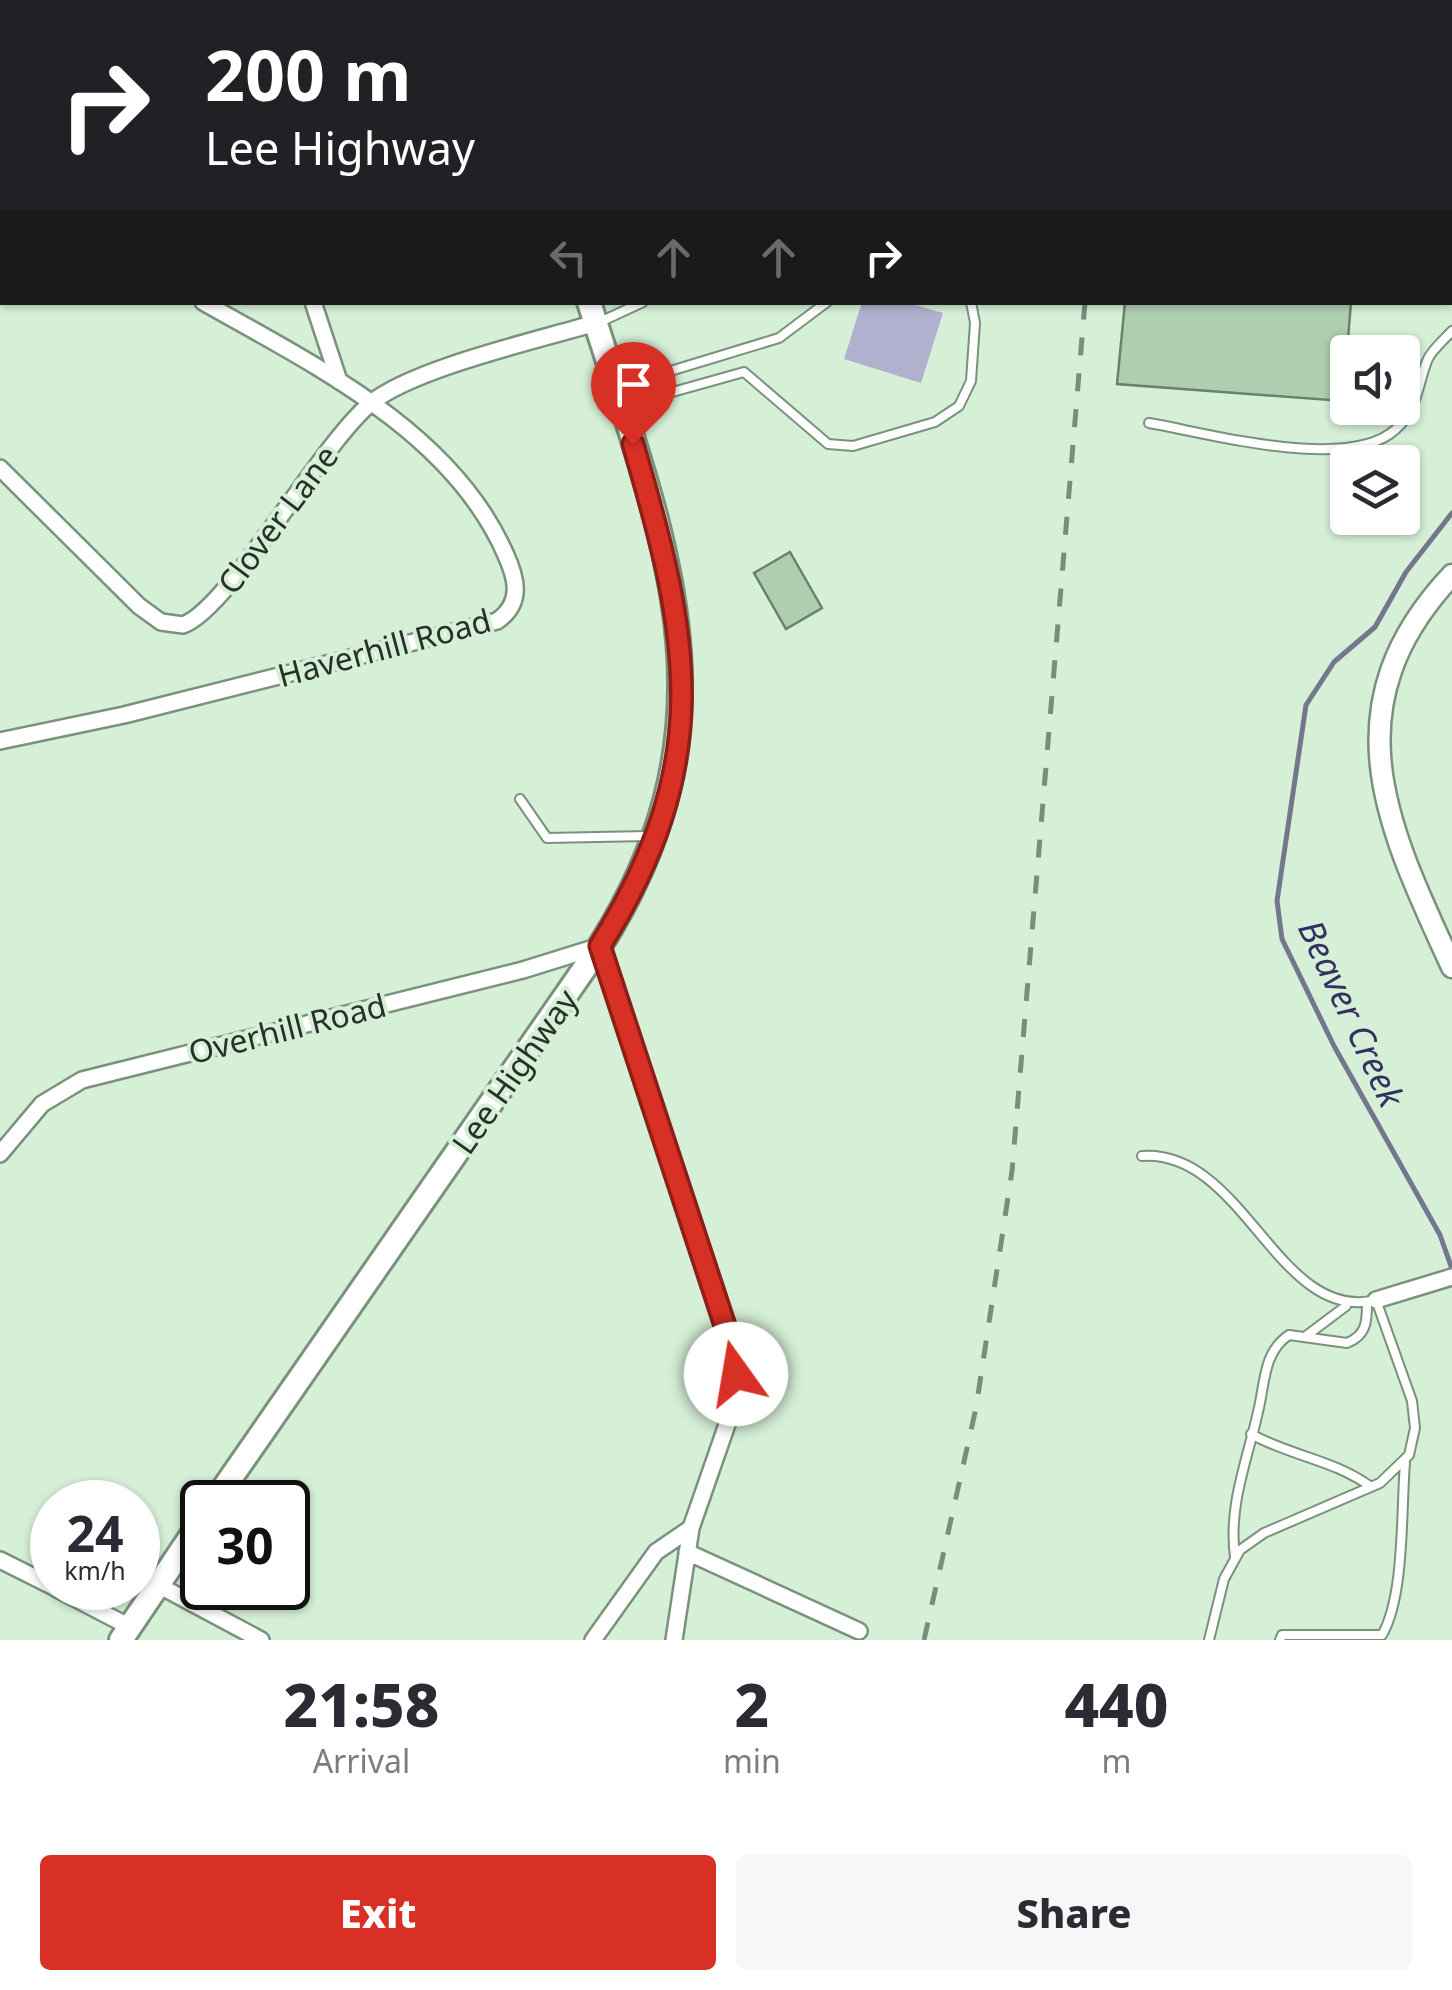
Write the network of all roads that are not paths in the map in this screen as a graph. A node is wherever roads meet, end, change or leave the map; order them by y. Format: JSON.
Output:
{"nodes":[{"id":1,"x":208,"y":305,"type":"edge"},
{"id":2,"x":314,"y":305,"type":"edge"},
{"id":3,"x":628,"y":305,"type":"edge"},
{"id":4,"x":823,"y":305,"type":"edge"},
{"id":5,"x":972,"y":305,"type":"edge"},
{"id":6,"x":592,"y":313,"type":"edge"},
{"id":7,"x":1452,"y":332,"type":"edge"},
{"id":8,"x":340,"y":380,"type":"junction"},
{"id":9,"x":619,"y":397,"type":"junction"},
{"id":10,"x":371,"y":404,"type":"junction"},
{"id":11,"x":1149,"y":423,"type":"dead end"},
{"id":12,"x":0,"y":468,"type":"edge"},
{"id":13,"x":1452,"y":575,"type":"edge"},
{"id":14,"x":0,"y":741,"type":"edge"},
{"id":15,"x":520,"y":799,"type":"dead end"},
{"id":16,"x":657,"y":836,"type":"junction"},
{"id":17,"x":600,"y":946,"type":"junction"},
{"id":18,"x":1451,"y":963,"type":"edge"},
{"id":19,"x":0,"y":1154,"type":"edge"},
{"id":20,"x":1142,"y":1156,"type":"dead end"},
{"id":21,"x":1445,"y":1279,"type":"edge"},
{"id":22,"x":1371,"y":1301,"type":"junction"},
{"id":23,"x":1348,"y":1304,"type":"junction"},
{"id":24,"x":1306,"y":1336,"type":"junction"},
{"id":25,"x":1251,"y":1434,"type":"junction"},
{"id":26,"x":1405,"y":1462,"type":"junction"},
{"id":27,"x":229,"y":1480,"type":"edge"},
{"id":28,"x":1371,"y":1487,"type":"junction"},
{"id":29,"x":691,"y":1528,"type":"junction"},
{"id":30,"x":180,"y":1552,"type":"edge"},
{"id":31,"x":687,"y":1552,"type":"junction"},
{"id":32,"x":1235,"y":1557,"type":"junction"},
{"id":33,"x":0,"y":1560,"type":"edge"},
{"id":34,"x":30,"y":1575,"type":"edge"},
{"id":35,"x":160,"y":1582,"type":"edge"},
{"id":36,"x":160,"y":1586,"type":"edge"},
{"id":37,"x":90,"y":1610,"type":"edge"},
{"id":38,"x":141,"y":1610,"type":"edge"},
{"id":39,"x":859,"y":1631,"type":"dead end"},
{"id":40,"x":125,"y":1633,"type":"edge"},
{"id":41,"x":261,"y":1640,"type":"edge"},
{"id":42,"x":593,"y":1640,"type":"edge"},
{"id":43,"x":674,"y":1640,"type":"edge"},
{"id":44,"x":1209,"y":1640,"type":"edge"},
{"id":45,"x":1280,"y":1640,"type":"edge"}],
"edges":[{"from":1,"to":8,"type":"street"},
{"from":2,"to":8,"type":"street"},
{"from":3,"to":6,"type":"lane"},
{"from":4,"to":9,"type":"lane"},
{"from":5,"to":9,"type":"lane"},
{"from":6,"to":9,"type":"main road","name":"Lee Highway"},
{"from":6,"to":10,"type":"street","name":"Clover Lane"},
{"from":7,"to":11,"type":"lane"},
{"from":8,"to":10,"type":"street"},
{"from":9,"to":16,"type":"main road","name":"Lee Highway"},
{"from":10,"to":12,"type":"street","name":"Clover Lane"},
{"from":10,"to":14,"type":"street","name":"Haverhill Road"},
{"from":13,"to":18,"type":"street"},
{"from":15,"to":16,"type":"lane"},
{"from":16,"to":17,"type":"main road","name":"Lee Highway"},
{"from":17,"to":19,"type":"street","name":"Overhill Road"},
{"from":17,"to":27,"type":"main road","name":"Lee Highway"},
{"from":17,"to":29,"type":"street"},
{"from":20,"to":23,"type":"lane"},
{"from":21,"to":22,"type":"street"},
{"from":22,"to":23,"type":"lane"},
{"from":22,"to":24,"type":"lane"},
{"from":22,"to":26,"type":"lane"},
{"from":23,"to":24,"type":"lane"},
{"from":24,"to":25,"type":"lane"},
{"from":25,"to":28,"type":"lane"},
{"from":25,"to":32,"type":"lane"},
{"from":26,"to":28,"type":"lane"},
{"from":26,"to":45,"type":"lane"},
{"from":28,"to":32,"type":"lane"},
{"from":29,"to":31,"type":"street"},
{"from":29,"to":42,"type":"street"},
{"from":30,"to":35,"type":"main road"},
{"from":31,"to":39,"type":"street"},
{"from":31,"to":43,"type":"street"},
{"from":32,"to":44,"type":"lane"},
{"from":33,"to":34,"type":"street"},
{"from":36,"to":41,"type":"street"},
{"from":37,"to":40,"type":"street"},
{"from":38,"to":40,"type":"main road"}]}
